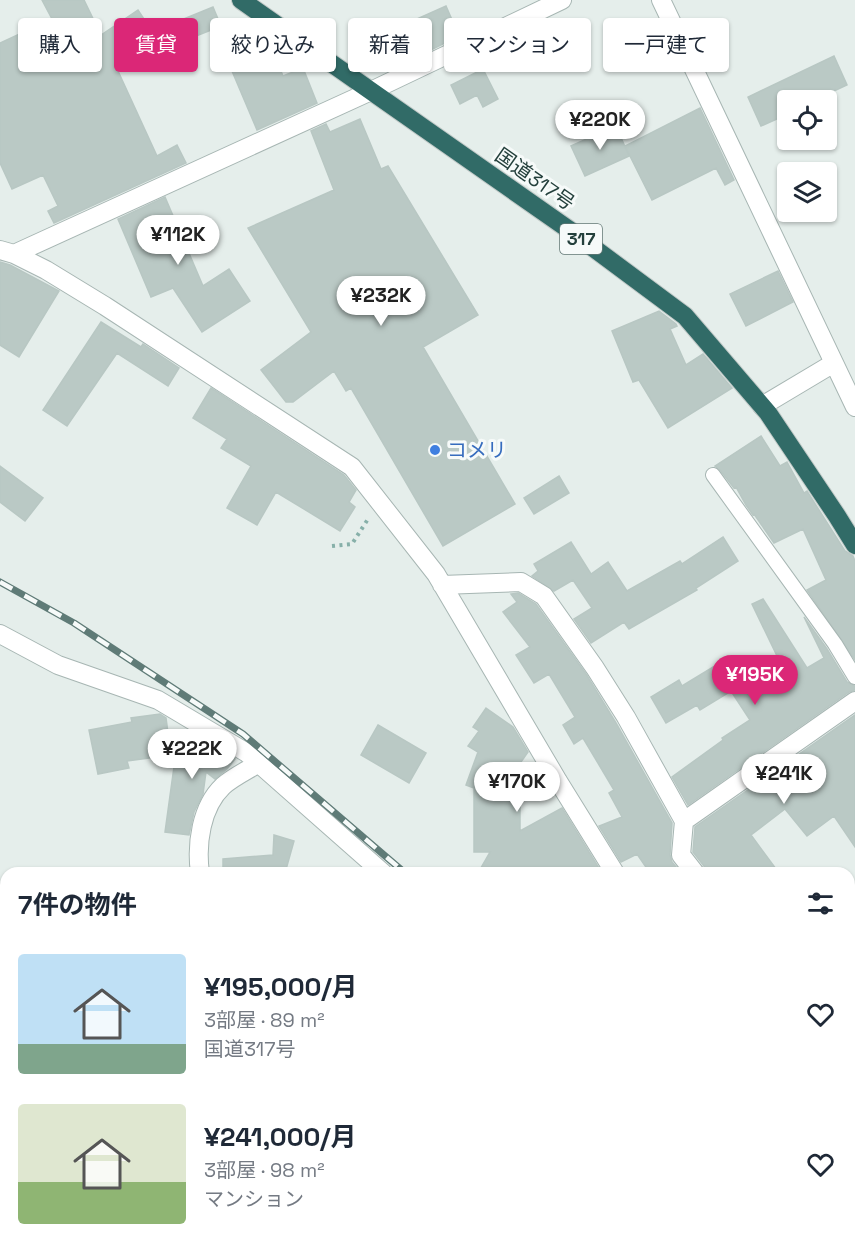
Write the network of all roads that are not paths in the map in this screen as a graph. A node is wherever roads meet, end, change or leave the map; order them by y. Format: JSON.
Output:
{"nodes":[{"id":1,"x":242,"y":0,"type":"edge"},
{"id":2,"x":562,"y":0,"type":"edge"},
{"id":3,"x":661,"y":0,"type":"edge"},
{"id":4,"x":371,"y":91,"type":"junction"},
{"id":5,"x":7,"y":252,"type":"edge"},
{"id":6,"x":834,"y":363,"type":"junction"},
{"id":7,"x":762,"y":406,"type":"junction"},
{"id":8,"x":855,"y":407,"type":"edge"},
{"id":9,"x":713,"y":475,"type":"dead end"},
{"id":10,"x":855,"y":545,"type":"edge"},
{"id":11,"x":442,"y":585,"type":"junction"},
{"id":12,"x":0,"y":634,"type":"edge"},
{"id":13,"x":855,"y":677,"type":"edge"},
{"id":14,"x":855,"y":701,"type":"edge"},
{"id":15,"x":259,"y":763,"type":"junction"},
{"id":16,"x":684,"y":821,"type":"junction"},
{"id":17,"x":200,"y":867,"type":"edge"},
{"id":18,"x":376,"y":867,"type":"edge"},
{"id":19,"x":611,"y":867,"type":"edge"},
{"id":20,"x":690,"y":867,"type":"edge"}],
"edges":[{"from":1,"to":4,"type":"highway","name":"国道317号","number":"317"},
{"from":2,"to":4,"type":"street"},
{"from":3,"to":6,"type":"street"},
{"from":4,"to":5,"type":"street"},
{"from":4,"to":7,"type":"highway","name":"国道317号","number":"317"},
{"from":5,"to":11,"type":"street"},
{"from":6,"to":7,"type":"street"},
{"from":6,"to":8,"type":"street"},
{"from":7,"to":10,"type":"highway","name":"国道317号","number":"317"},
{"from":9,"to":13,"type":"lane"},
{"from":11,"to":16,"type":"street"},
{"from":11,"to":19,"type":"street"},
{"from":12,"to":15,"type":"street"},
{"from":14,"to":16,"type":"street"},
{"from":15,"to":17,"type":"street"},
{"from":15,"to":18,"type":"street"},
{"from":16,"to":20,"type":"street"}]}
